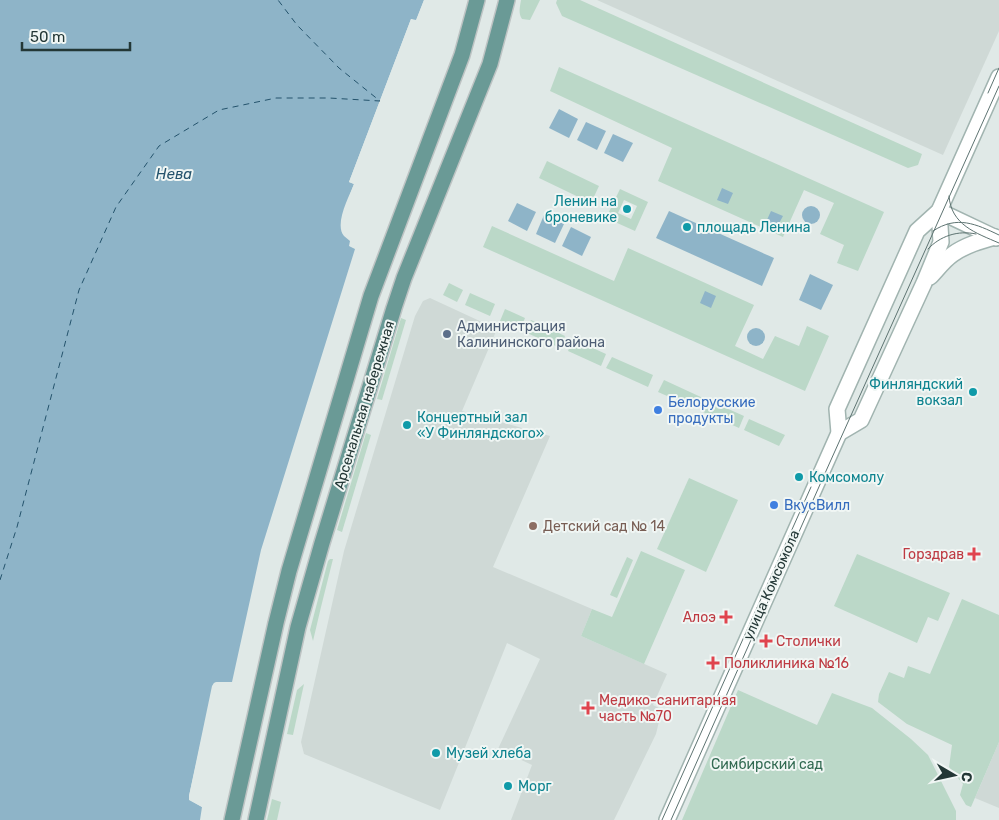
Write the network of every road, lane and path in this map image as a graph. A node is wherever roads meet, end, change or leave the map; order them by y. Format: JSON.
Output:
{"nodes":[{"id":1,"x":477,"y":0,"type":"edge"},
{"id":2,"x":506,"y":0,"type":"edge"},
{"id":3,"x":999,"y":77,"type":"edge"},
{"id":4,"x":938,"y":211,"type":"junction"},
{"id":5,"x":997,"y":238,"type":"edge"},
{"id":6,"x":924,"y":283,"type":"junction"},
{"id":7,"x":839,"y":433,"type":"junction"},
{"id":8,"x":232,"y":820,"type":"edge"},
{"id":9,"x":256,"y":820,"type":"edge"},
{"id":10,"x":667,"y":820,"type":"edge"}],
"edges":[{"from":1,"to":8,"type":"main road","name":"Арсенальная набережная"},
{"from":2,"to":9,"type":"main road","name":"Арсенальная набережная"},
{"from":3,"to":4,"type":"main road","name":"улица Комсомола"},
{"from":4,"to":5,"type":"main road"},
{"from":4,"to":6,"type":"main road"},
{"from":4,"to":7,"type":"main road","name":"улица Комсомола"},
{"from":5,"to":6,"type":"main road"},
{"from":6,"to":7,"type":"main road"},
{"from":7,"to":10,"type":"main road","name":"улица Комсомола"}]}
